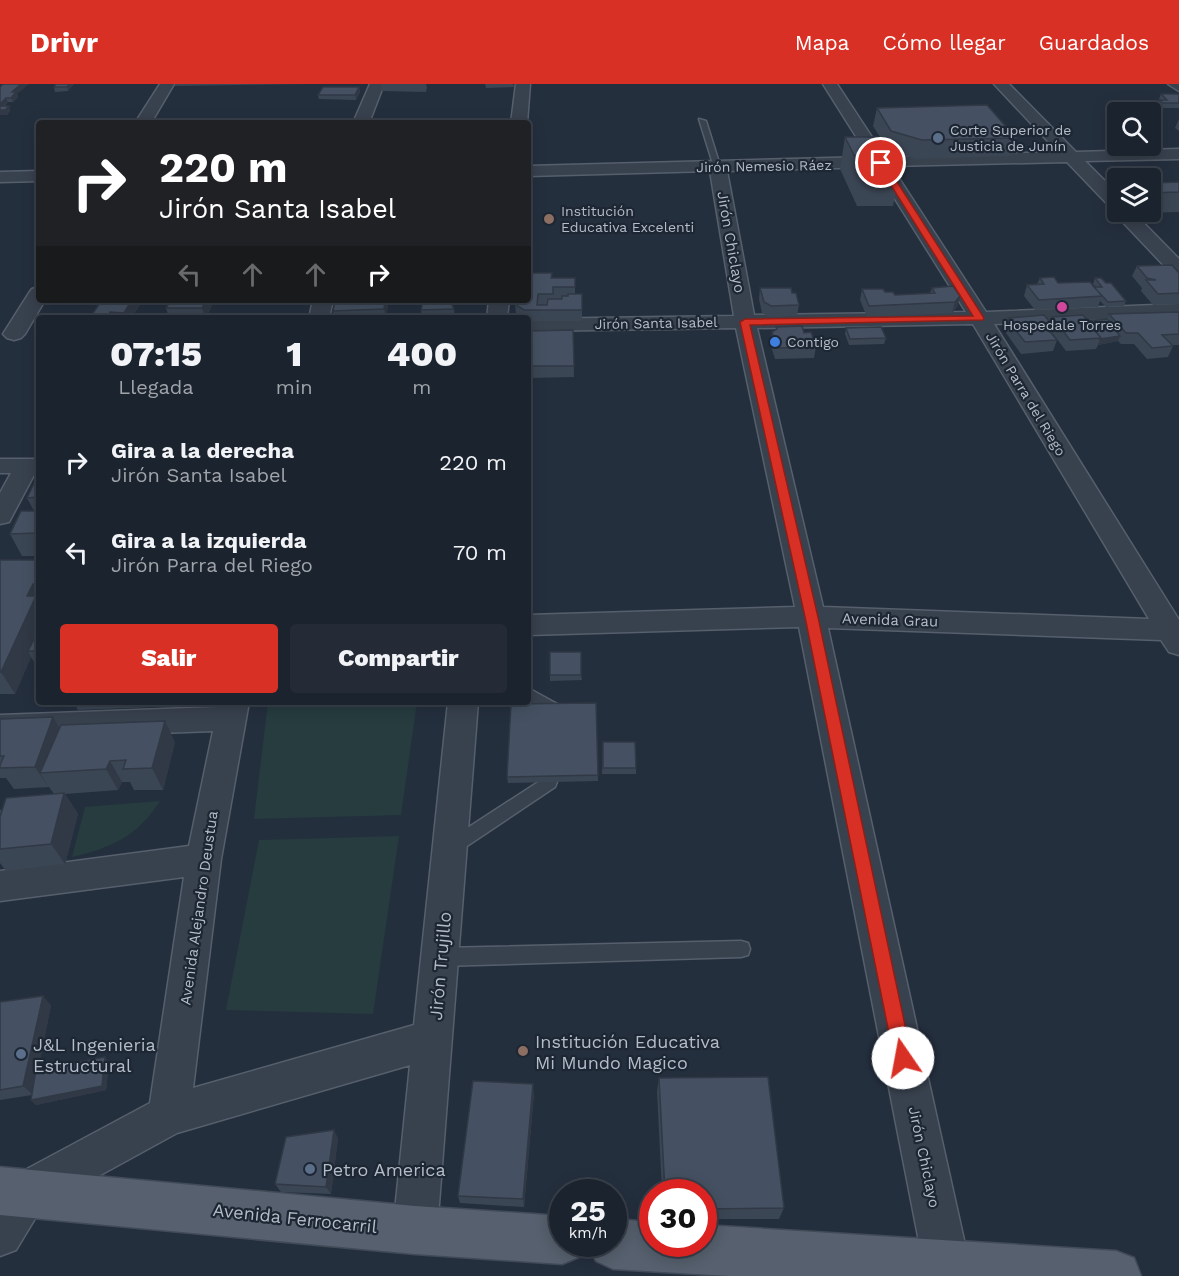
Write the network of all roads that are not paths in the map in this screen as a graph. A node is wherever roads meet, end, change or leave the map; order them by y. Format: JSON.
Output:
{"nodes":[{"id":1,"x":167,"y":84,"type":"edge"},
{"id":2,"x":377,"y":84,"type":"edge"},
{"id":3,"x":523,"y":84,"type":"edge"},
{"id":4,"x":830,"y":84,"type":"edge"},
{"id":5,"x":1001,"y":84,"type":"edge"},
{"id":6,"x":1175,"y":84,"type":"edge"},
{"id":7,"x":1179,"y":87,"type":"edge"},
{"id":8,"x":145,"y":120,"type":"edge"},
{"id":9,"x":362,"y":120,"type":"edge"},
{"id":10,"x":519,"y":120,"type":"edge"},
{"id":11,"x":702,"y":121,"type":"dead end"},
{"id":12,"x":1179,"y":154,"type":"edge"},
{"id":13,"x":1072,"y":158,"type":"junction"},
{"id":14,"x":881,"y":163,"type":"junction"},
{"id":15,"x":718,"y":167,"type":"junction"},
{"id":16,"x":531,"y":171,"type":"edge"},
{"id":17,"x":36,"y":176,"type":"edge"},
{"id":18,"x":0,"y":177,"type":"edge"},
{"id":19,"x":1107,"y":195,"type":"edge"},
{"id":20,"x":1133,"y":222,"type":"edge"},
{"id":21,"x":1179,"y":270,"type":"edge"},
{"id":22,"x":36,"y":297,"type":"edge"},
{"id":23,"x":1179,"y":310,"type":"edge"},
{"id":24,"x":980,"y":318,"type":"junction"},
{"id":25,"x":745,"y":322,"type":"junction"},
{"id":26,"x":531,"y":325,"type":"edge"},
{"id":27,"x":36,"y":333,"type":"edge"},
{"id":28,"x":7,"y":334,"type":"edge"},
{"id":29,"x":0,"y":466,"type":"edge"},
{"id":30,"x":33,"y":466,"type":"edge"},
{"id":31,"x":0,"y":516,"type":"edge"},
{"id":32,"x":811,"y":617,"type":"junction"},
{"id":33,"x":531,"y":625,"type":"edge"},
{"id":34,"x":1176,"y":635,"type":"edge"},
{"id":35,"x":531,"y":696,"type":"edge"},
{"id":36,"x":463,"y":705,"type":"edge"},
{"id":37,"x":554,"y":709,"type":"edge"},
{"id":38,"x":231,"y":710,"type":"edge"},
{"id":39,"x":0,"y":727,"type":"edge"},
{"id":40,"x":549,"y":782,"type":"edge"},
{"id":41,"x":451,"y":848,"type":"junction"},
{"id":42,"x":204,"y":858,"type":"junction"},
{"id":43,"x":0,"y":886,"type":"edge"},
{"id":44,"x":741,"y":949,"type":"dead end"},
{"id":45,"x":441,"y":957,"type":"junction"},
{"id":46,"x":434,"y":1039,"type":"junction"},
{"id":47,"x":169,"y":1115,"type":"junction"},
{"id":48,"x":13,"y":1191,"type":"edge"},
{"id":49,"x":415,"y":1230,"type":"junction"},
{"id":50,"x":0,"y":1234,"type":"edge"},
{"id":51,"x":549,"y":1239,"type":"edge"},
{"id":52,"x":627,"y":1245,"type":"edge"},
{"id":53,"x":947,"y":1267,"type":"junction"},
{"id":54,"x":1116,"y":1276,"type":"edge"}],
"edges":[{"from":1,"to":8,"type":"street"},
{"from":2,"to":9,"type":"street"},
{"from":3,"to":10,"type":"street"},
{"from":4,"to":14,"type":"street","name":"Jirón Parra del Riego"},
{"from":5,"to":13,"type":"street"},
{"from":6,"to":7,"type":"street"},
{"from":11,"to":15,"type":"lane"},
{"from":12,"to":13,"type":"street","name":"Jirón Nemesio Ráez"},
{"from":13,"to":14,"type":"street","name":"Jirón Nemesio Ráez"},
{"from":13,"to":19,"type":"street"},
{"from":14,"to":15,"type":"street","name":"Jirón Nemesio Ráez"},
{"from":14,"to":24,"type":"street","name":"Jirón Parra del Riego"},
{"from":15,"to":16,"type":"street","name":"Jirón Nemesio Ráez"},
{"from":15,"to":25,"type":"street","name":"Jirón Chiclayo"},
{"from":17,"to":18,"type":"street"},
{"from":20,"to":21,"type":"street"},
{"from":22,"to":28,"type":"street"},
{"from":23,"to":24,"type":"street","name":"Jirón Santa Isabel"},
{"from":24,"to":25,"type":"street","name":"Jirón Santa Isabel"},
{"from":24,"to":34,"type":"street","name":"Jirón Parra del Riego"},
{"from":25,"to":26,"type":"street","name":"Jirón Santa Isabel"},
{"from":25,"to":32,"type":"street","name":"Jirón Chiclayo"},
{"from":27,"to":28,"type":"street"},
{"from":29,"to":30,"type":"street"},
{"from":30,"to":31,"type":"street"},
{"from":32,"to":33,"type":"street","name":"Avenida Grau"},
{"from":32,"to":34,"type":"street","name":"Avenida Grau"},
{"from":32,"to":53,"type":"street","name":"Jirón Chiclayo"},
{"from":35,"to":37,"type":"lane"},
{"from":36,"to":41,"type":"street","name":"Jirón Trujillo"},
{"from":38,"to":39,"type":"street"},
{"from":38,"to":42,"type":"street","name":"Avenida Alejandro Deustua"},
{"from":40,"to":41,"type":"lane"},
{"from":41,"to":45,"type":"street","name":"Jirón Trujillo"},
{"from":42,"to":43,"type":"street"},
{"from":42,"to":47,"type":"street","name":"Avenida Alejandro Deustua"},
{"from":44,"to":45,"type":"lane"},
{"from":45,"to":46,"type":"street","name":"Jirón Trujillo"},
{"from":46,"to":47,"type":"street"},
{"from":46,"to":49,"type":"street","name":"Jirón Trujillo"},
{"from":47,"to":48,"type":"street"},
{"from":48,"to":49,"type":"main road","name":"Avenida Ferrocarril"},
{"from":48,"to":50,"type":"street"},
{"from":49,"to":51,"type":"main road","name":"Avenida Ferrocarril"},
{"from":52,"to":53,"type":"main road"},
{"from":53,"to":54,"type":"main road"}]}
